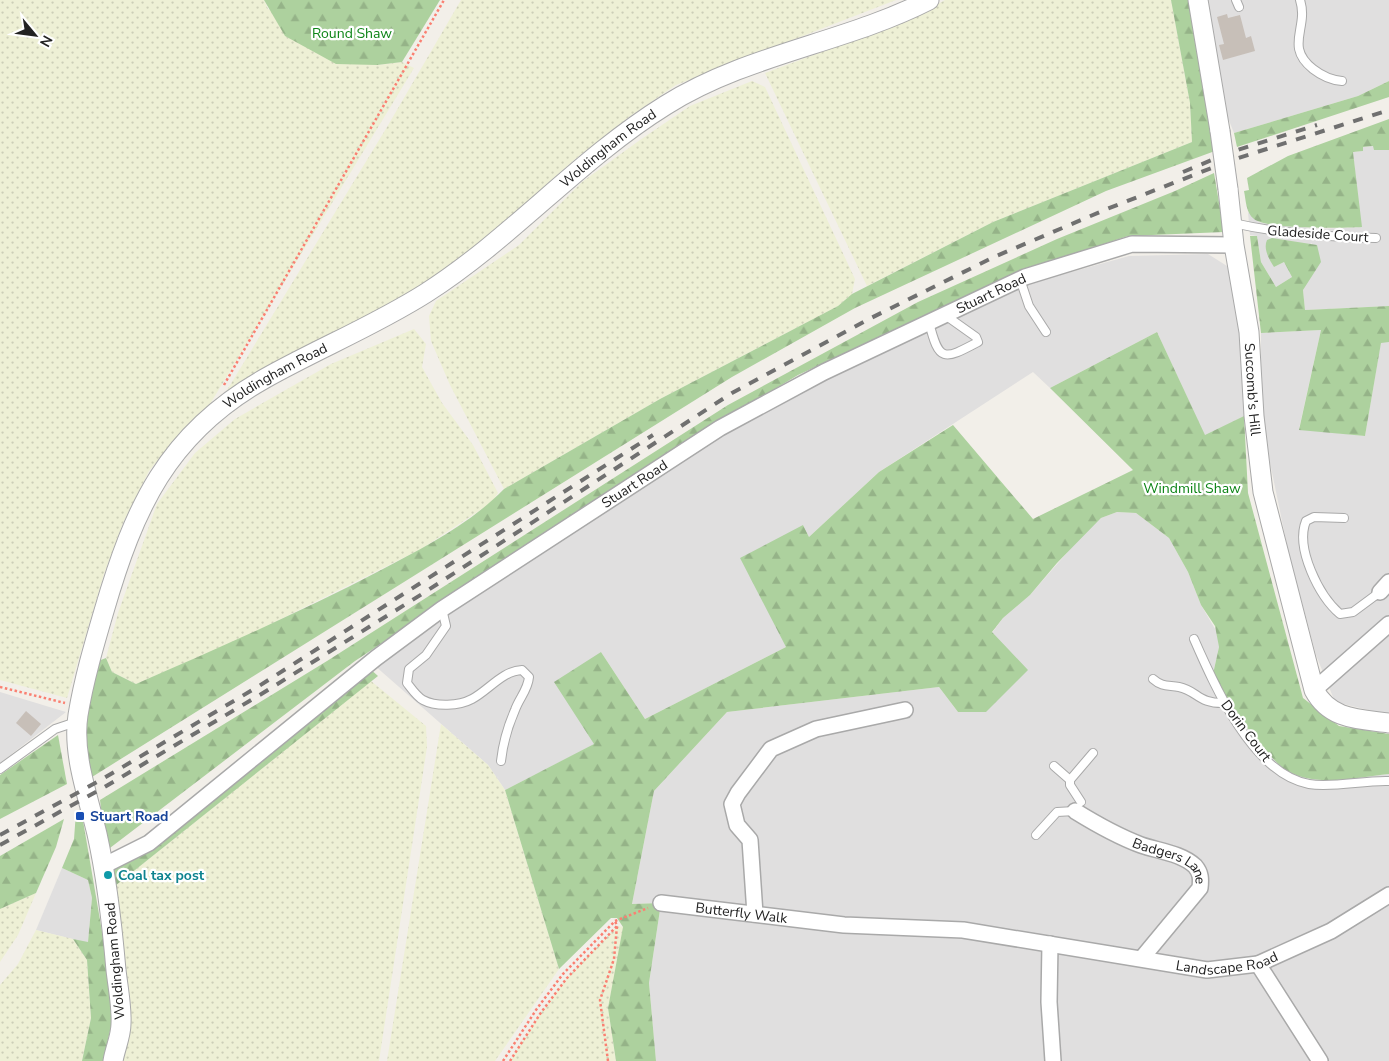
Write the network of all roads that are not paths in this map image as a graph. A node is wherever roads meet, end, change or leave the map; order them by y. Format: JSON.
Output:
{"nodes":[{"id":1,"x":928,"y":0,"type":"edge"},
{"id":2,"x":1198,"y":0,"type":"edge"},
{"id":3,"x":1300,"y":0,"type":"edge"},
{"id":4,"x":1342,"y":81,"type":"dead end"},
{"id":5,"x":1232,"y":222,"type":"junction"},
{"id":6,"x":1376,"y":238,"type":"dead end"},
{"id":7,"x":1234,"y":245,"type":"junction"},
{"id":8,"x":1020,"y":279,"type":"junction"},
{"id":9,"x":945,"y":315,"type":"junction"},
{"id":10,"x":929,"y":322,"type":"junction"},
{"id":11,"x":1046,"y":332,"type":"dead end"},
{"id":12,"x":1344,"y":518,"type":"dead end"},
{"id":13,"x":1385,"y":587,"type":"edge"},
{"id":14,"x":442,"y":609,"type":"junction"},
{"id":15,"x":1389,"y":624,"type":"edge"},
{"id":16,"x":1194,"y":640,"type":"dead end"},
{"id":17,"x":1153,"y":679,"type":"dead end"},
{"id":18,"x":1314,"y":690,"type":"junction"},
{"id":19,"x":1225,"y":703,"type":"junction"},
{"id":20,"x":905,"y":710,"type":"dead end"},
{"id":21,"x":78,"y":716,"type":"junction"},
{"id":22,"x":1389,"y":723,"type":"edge"},
{"id":23,"x":1093,"y":753,"type":"dead end"},
{"id":24,"x":501,"y":760,"type":"dead end"},
{"id":25,"x":1054,"y":766,"type":"dead end"},
{"id":26,"x":0,"y":769,"type":"edge"},
{"id":27,"x":1070,"y":780,"type":"junction"},
{"id":28,"x":1389,"y":781,"type":"edge"},
{"id":29,"x":1075,"y":811,"type":"junction"},
{"id":30,"x":1036,"y":835,"type":"dead end"},
{"id":31,"x":103,"y":866,"type":"junction"},
{"id":32,"x":1389,"y":894,"type":"edge"},
{"id":33,"x":661,"y":903,"type":"road end"},
{"id":34,"x":755,"y":914,"type":"junction"},
{"id":35,"x":1050,"y":944,"type":"junction"},
{"id":36,"x":1142,"y":958,"type":"junction"},
{"id":37,"x":1258,"y":964,"type":"junction"},
{"id":38,"x":113,"y":1061,"type":"edge"},
{"id":39,"x":1053,"y":1061,"type":"edge"},
{"id":40,"x":1320,"y":1061,"type":"edge"}],
"edges":[{"from":1,"to":21,"type":"street","name":"Woldingham Road"},
{"from":2,"to":5,"type":"street","name":"Succomb's Hill","bridge":true},
{"from":3,"to":4,"type":"lane"},
{"from":5,"to":6,"type":"lane","name":"Gladeside Court"},
{"from":5,"to":7,"type":"street","name":"Succomb's Hill"},
{"from":7,"to":8,"type":"street","name":"Stuart Road"},
{"from":7,"to":18,"type":"street","name":"Succomb's Hill"},
{"from":8,"to":9,"type":"street","name":"Stuart Road"},
{"from":8,"to":11,"type":"lane"},
{"from":9,"to":10,"type":"street","name":"Stuart Road"},
{"from":9,"to":10,"type":"lane"},
{"from":10,"to":14,"type":"street","name":"Stuart Road"},
{"from":12,"to":13,"type":"lane"},
{"from":14,"to":24,"type":"lane"},
{"from":14,"to":31,"type":"street","name":"Stuart Road"},
{"from":15,"to":18,"type":"street"},
{"from":16,"to":19,"type":"lane","name":"Dorin Court"},
{"from":17,"to":19,"type":"lane"},
{"from":18,"to":22,"type":"street","name":"Succomb's Hill"},
{"from":19,"to":28,"type":"lane","name":"Dorin Court"},
{"from":20,"to":34,"type":"street"},
{"from":21,"to":26,"type":"lane"},
{"from":21,"to":31,"type":"street","name":"Woldingham Road"},
{"from":23,"to":27,"type":"lane"},
{"from":25,"to":27,"type":"lane"},
{"from":27,"to":29,"type":"lane"},
{"from":29,"to":30,"type":"lane"},
{"from":29,"to":36,"type":"street","name":"Badgers Lane"},
{"from":31,"to":38,"type":"street","name":"Woldingham Road"},
{"from":32,"to":37,"type":"street","name":"Landscape Road"},
{"from":33,"to":34,"type":"street","name":"Butterfly Walk"},
{"from":34,"to":35,"type":"street","name":"Butterfly Walk"},
{"from":35,"to":36,"type":"street","name":"Landscape Road"},
{"from":35,"to":39,"type":"street"},
{"from":36,"to":37,"type":"street","name":"Landscape Road"},
{"from":37,"to":40,"type":"street"}]}
